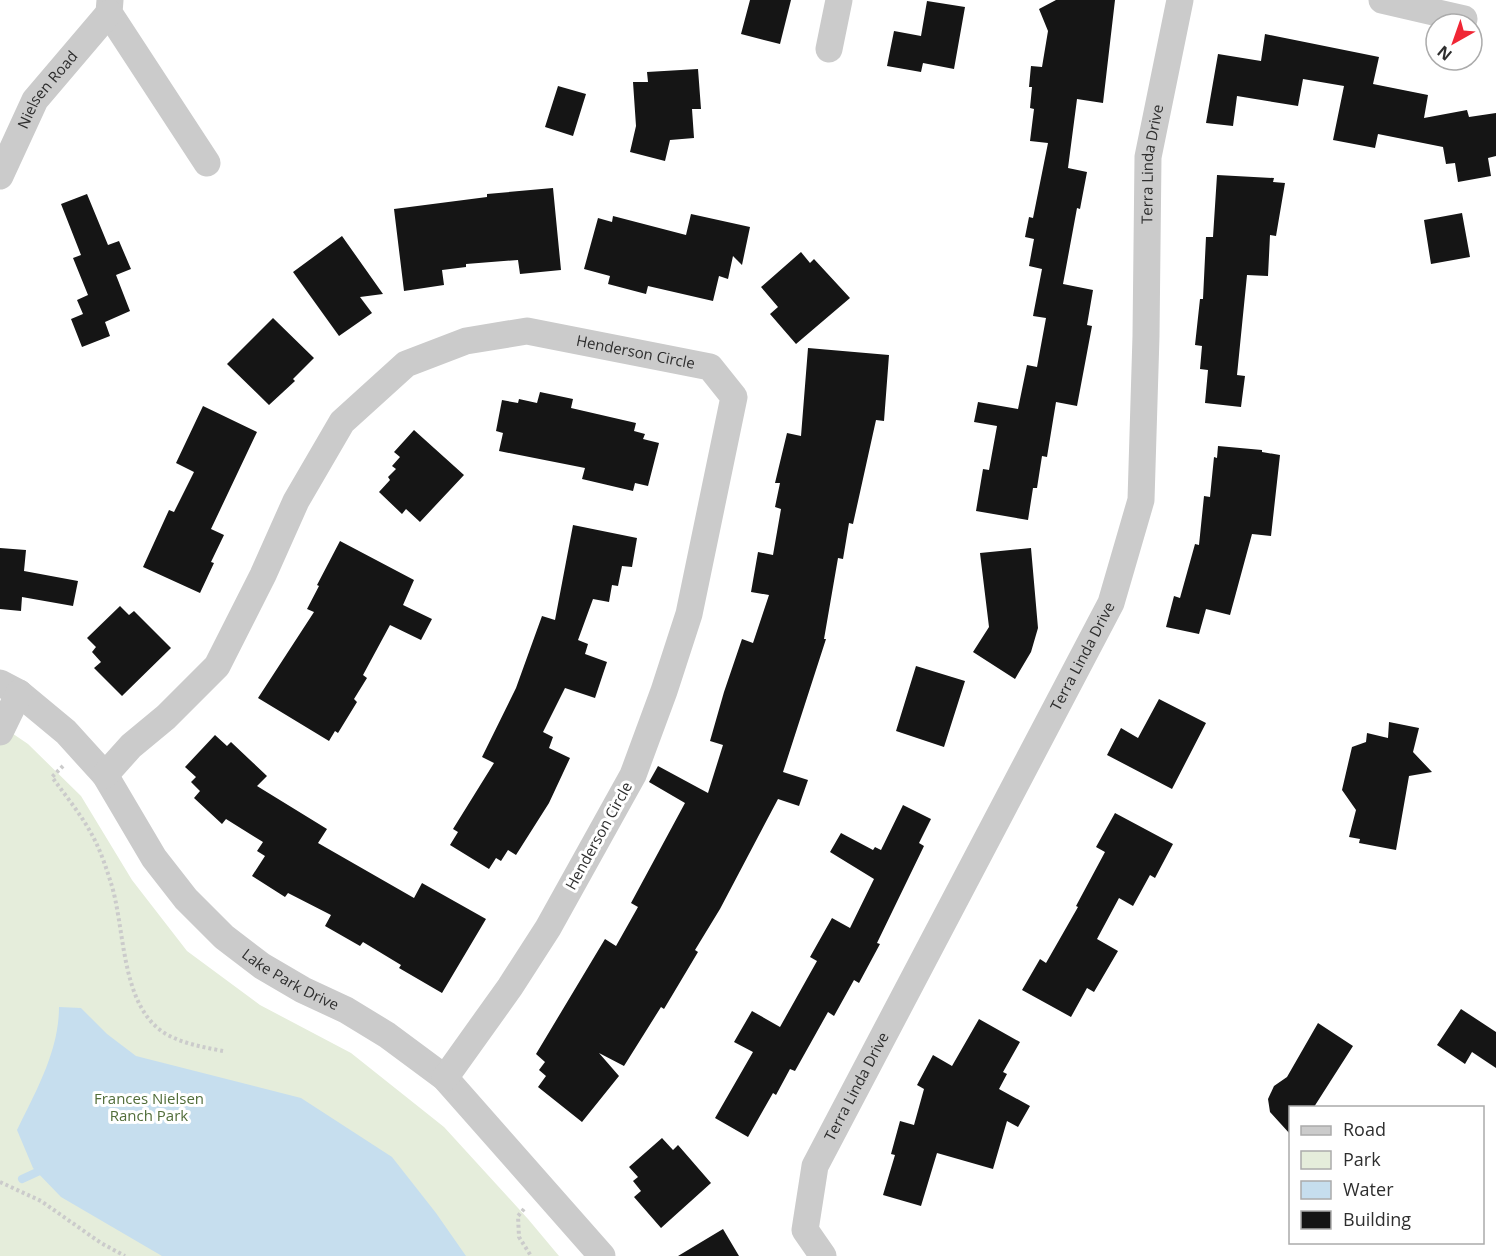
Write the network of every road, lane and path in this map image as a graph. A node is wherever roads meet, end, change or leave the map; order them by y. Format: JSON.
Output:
{"nodes":[{"id":1,"x":839,"y":0,"type":"edge"},
{"id":2,"x":1179,"y":0,"type":"edge"},
{"id":3,"x":1382,"y":0,"type":"edge"},
{"id":4,"x":109,"y":6,"type":"edge"},
{"id":5,"x":1434,"y":12,"type":"edge"},
{"id":6,"x":829,"y":49,"type":"dead end"},
{"id":7,"x":207,"y":164,"type":"dead end"},
{"id":8,"x":0,"y":176,"type":"edge"},
{"id":9,"x":10,"y":688,"type":"edge"},
{"id":10,"x":0,"y":732,"type":"edge"},
{"id":11,"x":81,"y":749,"type":"junction"},
{"id":12,"x":105,"y":775,"type":"junction"},
{"id":13,"x":223,"y":1051,"type":"dead end"},
{"id":14,"x":445,"y":1078,"type":"junction"},
{"id":15,"x":0,"y":1182,"type":"edge"},
{"id":16,"x":542,"y":1188,"type":"junction"},
{"id":17,"x":125,"y":1256,"type":"edge"},
{"id":18,"x":531,"y":1256,"type":"edge"},
{"id":19,"x":602,"y":1256,"type":"edge"},
{"id":20,"x":823,"y":1256,"type":"edge"}],
"edges":[{"from":1,"to":6,"type":"street"},
{"from":2,"to":20,"type":"street","name":"Terra Linda Drive"},
{"from":3,"to":5,"type":"street"},
{"from":4,"to":7,"type":"street","name":"Nielsen Road"},
{"from":4,"to":8,"type":"street","name":"Nielsen Road"},
{"from":9,"to":10,"type":"street"},
{"from":9,"to":11,"type":"street","name":"Lake Park Drive"},
{"from":11,"to":12,"type":"street","name":"Lake Park Drive"},
{"from":11,"to":13,"type":"path"},
{"from":12,"to":14,"type":"street","name":"Lake Park Drive"},
{"from":12,"to":14,"type":"street","name":"Henderson Circle"},
{"from":14,"to":16,"type":"street","name":"Lake Park Drive"},
{"from":15,"to":17,"type":"path"},
{"from":16,"to":18,"type":"path"},
{"from":16,"to":19,"type":"street","name":"Lake Park Drive"}]}
